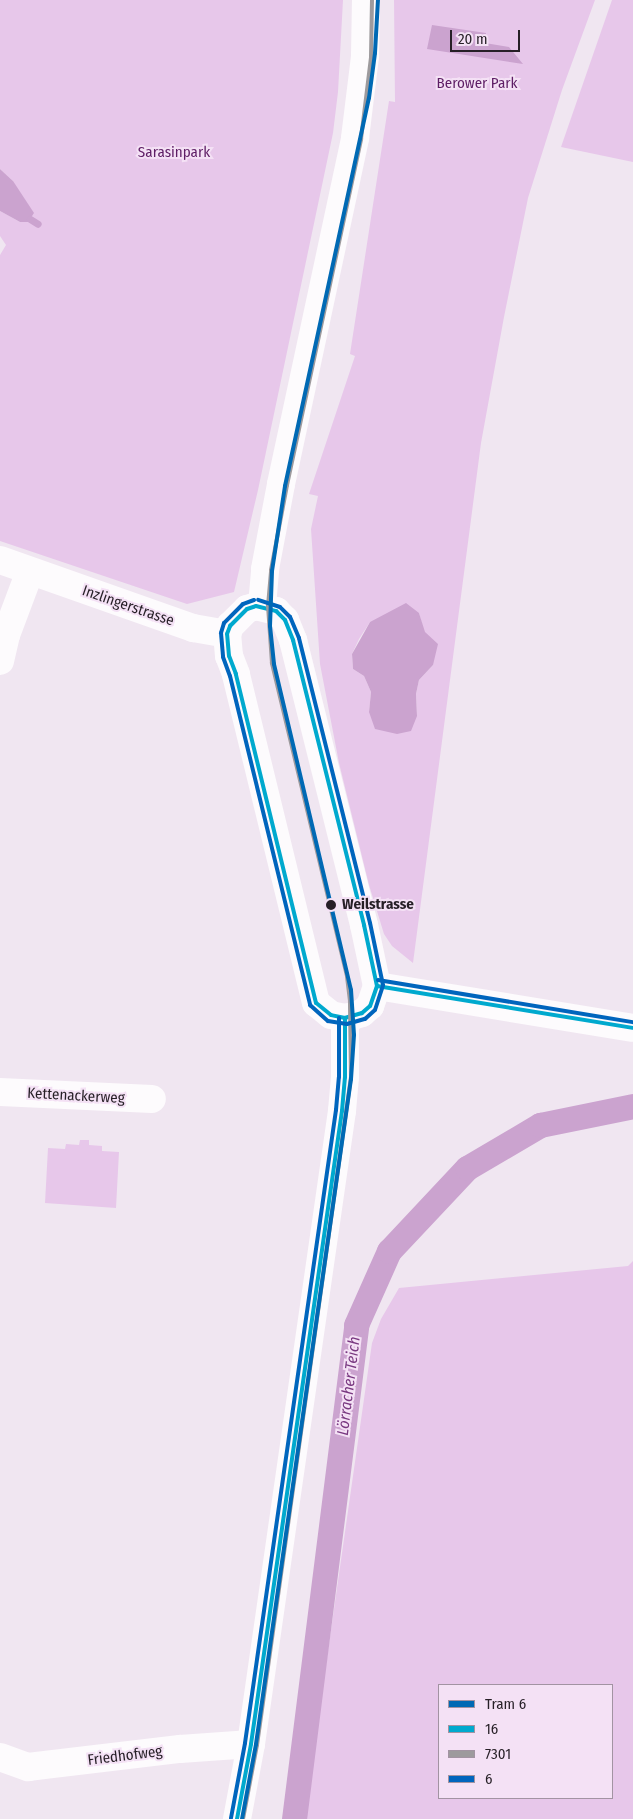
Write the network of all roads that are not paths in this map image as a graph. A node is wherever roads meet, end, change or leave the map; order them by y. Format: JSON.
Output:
{"nodes":[{"id":1,"x":366,"y":0,"type":"edge"},
{"id":2,"x":0,"y":560,"type":"edge"},
{"id":3,"x":30,"y":571,"type":"junction"},
{"id":4,"x":262,"y":606,"type":"junction"},
{"id":5,"x":227,"y":634,"type":"junction"},
{"id":6,"x":0,"y":661,"type":"edge"},
{"id":7,"x":377,"y":986,"type":"junction"},
{"id":8,"x":345,"y":1018,"type":"junction"},
{"id":9,"x":633,"y":1028,"type":"edge"},
{"id":10,"x":0,"y":1092,"type":"edge"},
{"id":11,"x":152,"y":1099,"type":"dead end"},
{"id":12,"x":251,"y":1744,"type":"junction"},
{"id":13,"x":0,"y":1757,"type":"edge"},
{"id":14,"x":237,"y":1819,"type":"edge"}],
"edges":[{"from":1,"to":4,"type":"main road"},
{"from":2,"to":3,"type":"main road","name":"Inzlingerstrasse"},
{"from":3,"to":5,"type":"main road","name":"Inzlingerstrasse"},
{"from":3,"to":6,"type":"main road"},
{"from":4,"to":5,"type":"main road"},
{"from":4,"to":7,"type":"main road"},
{"from":5,"to":8,"type":"main road"},
{"from":7,"to":8,"type":"main road"},
{"from":7,"to":9,"type":"main road"},
{"from":8,"to":12,"type":"main road"},
{"from":10,"to":11,"type":"main road","name":"Kettenackerweg"},
{"from":12,"to":13,"type":"main road","name":"Friedhofweg"},
{"from":12,"to":14,"type":"main road"}]}
